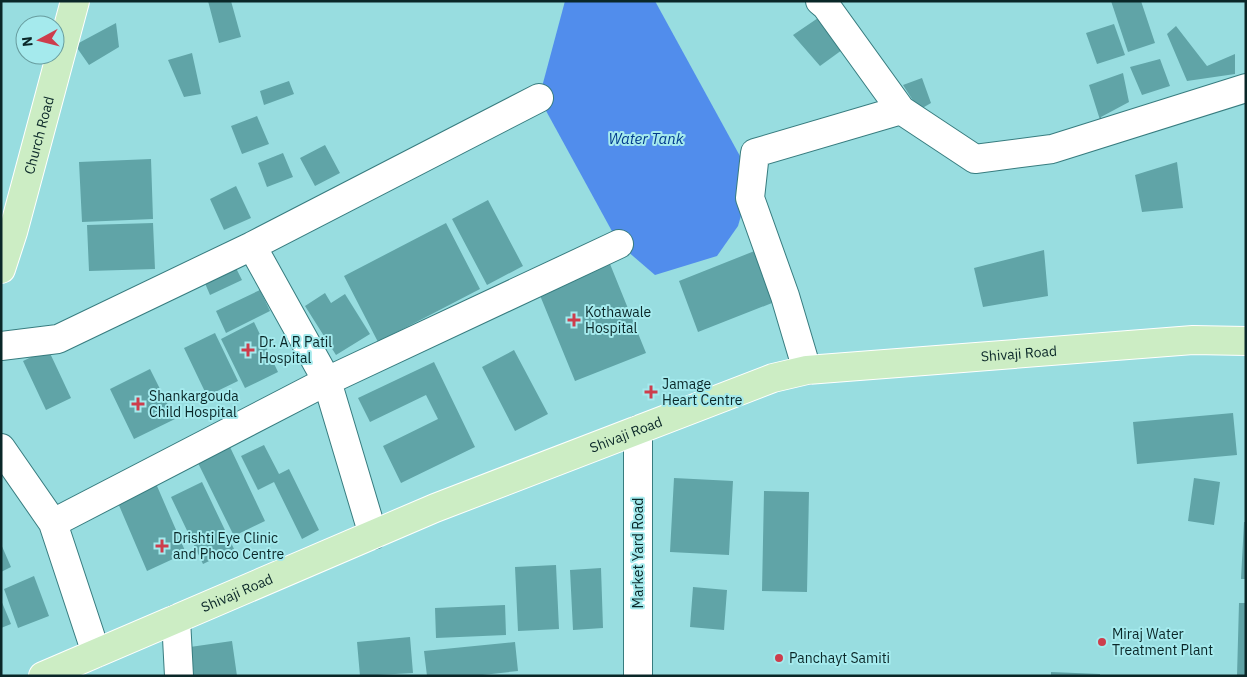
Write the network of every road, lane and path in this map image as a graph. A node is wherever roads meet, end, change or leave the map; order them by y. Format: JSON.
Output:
{"nodes":[{"id":1,"x":74,"y":1,"type":"edge"},
{"id":2,"x":829,"y":3,"type":"edge"},
{"id":3,"x":1246,"y":88,"type":"edge"},
{"id":4,"x":539,"y":98,"type":"dead end"},
{"id":5,"x":901,"y":110,"type":"junction"},
{"id":6,"x":619,"y":244,"type":"dead end"},
{"id":7,"x":252,"y":246,"type":"junction"},
{"id":8,"x":1,"y":269,"type":"edge"},
{"id":9,"x":1246,"y":341,"type":"edge"},
{"id":10,"x":1,"y":346,"type":"edge"},
{"id":11,"x":806,"y":370,"type":"junction"},
{"id":12,"x":327,"y":381,"type":"junction"},
{"id":13,"x":638,"y":430,"type":"junction"},
{"id":14,"x":1,"y":448,"type":"edge"},
{"id":15,"x":53,"y":523,"type":"junction"},
{"id":16,"x":373,"y":535,"type":"junction"},
{"id":17,"x":176,"y":619,"type":"junction"},
{"id":18,"x":96,"y":653,"type":"junction"},
{"id":19,"x":42,"y":676,"type":"edge"},
{"id":20,"x":179,"y":676,"type":"edge"},
{"id":21,"x":638,"y":676,"type":"edge"}],
"edges":[{"from":1,"to":8,"type":"main road","name":"Church Road"},
{"from":2,"to":5,"type":"street"},
{"from":3,"to":5,"type":"street"},
{"from":4,"to":7,"type":"street"},
{"from":5,"to":11,"type":"street"},
{"from":6,"to":12,"type":"street"},
{"from":7,"to":10,"type":"street"},
{"from":7,"to":12,"type":"street"},
{"from":9,"to":11,"type":"main road","name":"Shivaji Road"},
{"from":11,"to":13,"type":"main road","name":"Shivaji Road"},
{"from":12,"to":15,"type":"street"},
{"from":12,"to":16,"type":"street"},
{"from":13,"to":16,"type":"main road","name":"Shivaji Road"},
{"from":13,"to":21,"type":"street","name":"Market Yard Road"},
{"from":14,"to":15,"type":"street"},
{"from":15,"to":18,"type":"street"},
{"from":16,"to":17,"type":"main road","name":"Shivaji Road"},
{"from":17,"to":18,"type":"main road","name":"Shivaji Road"},
{"from":17,"to":20,"type":"street"},
{"from":18,"to":19,"type":"main road","name":"Shivaji Road"}]}
